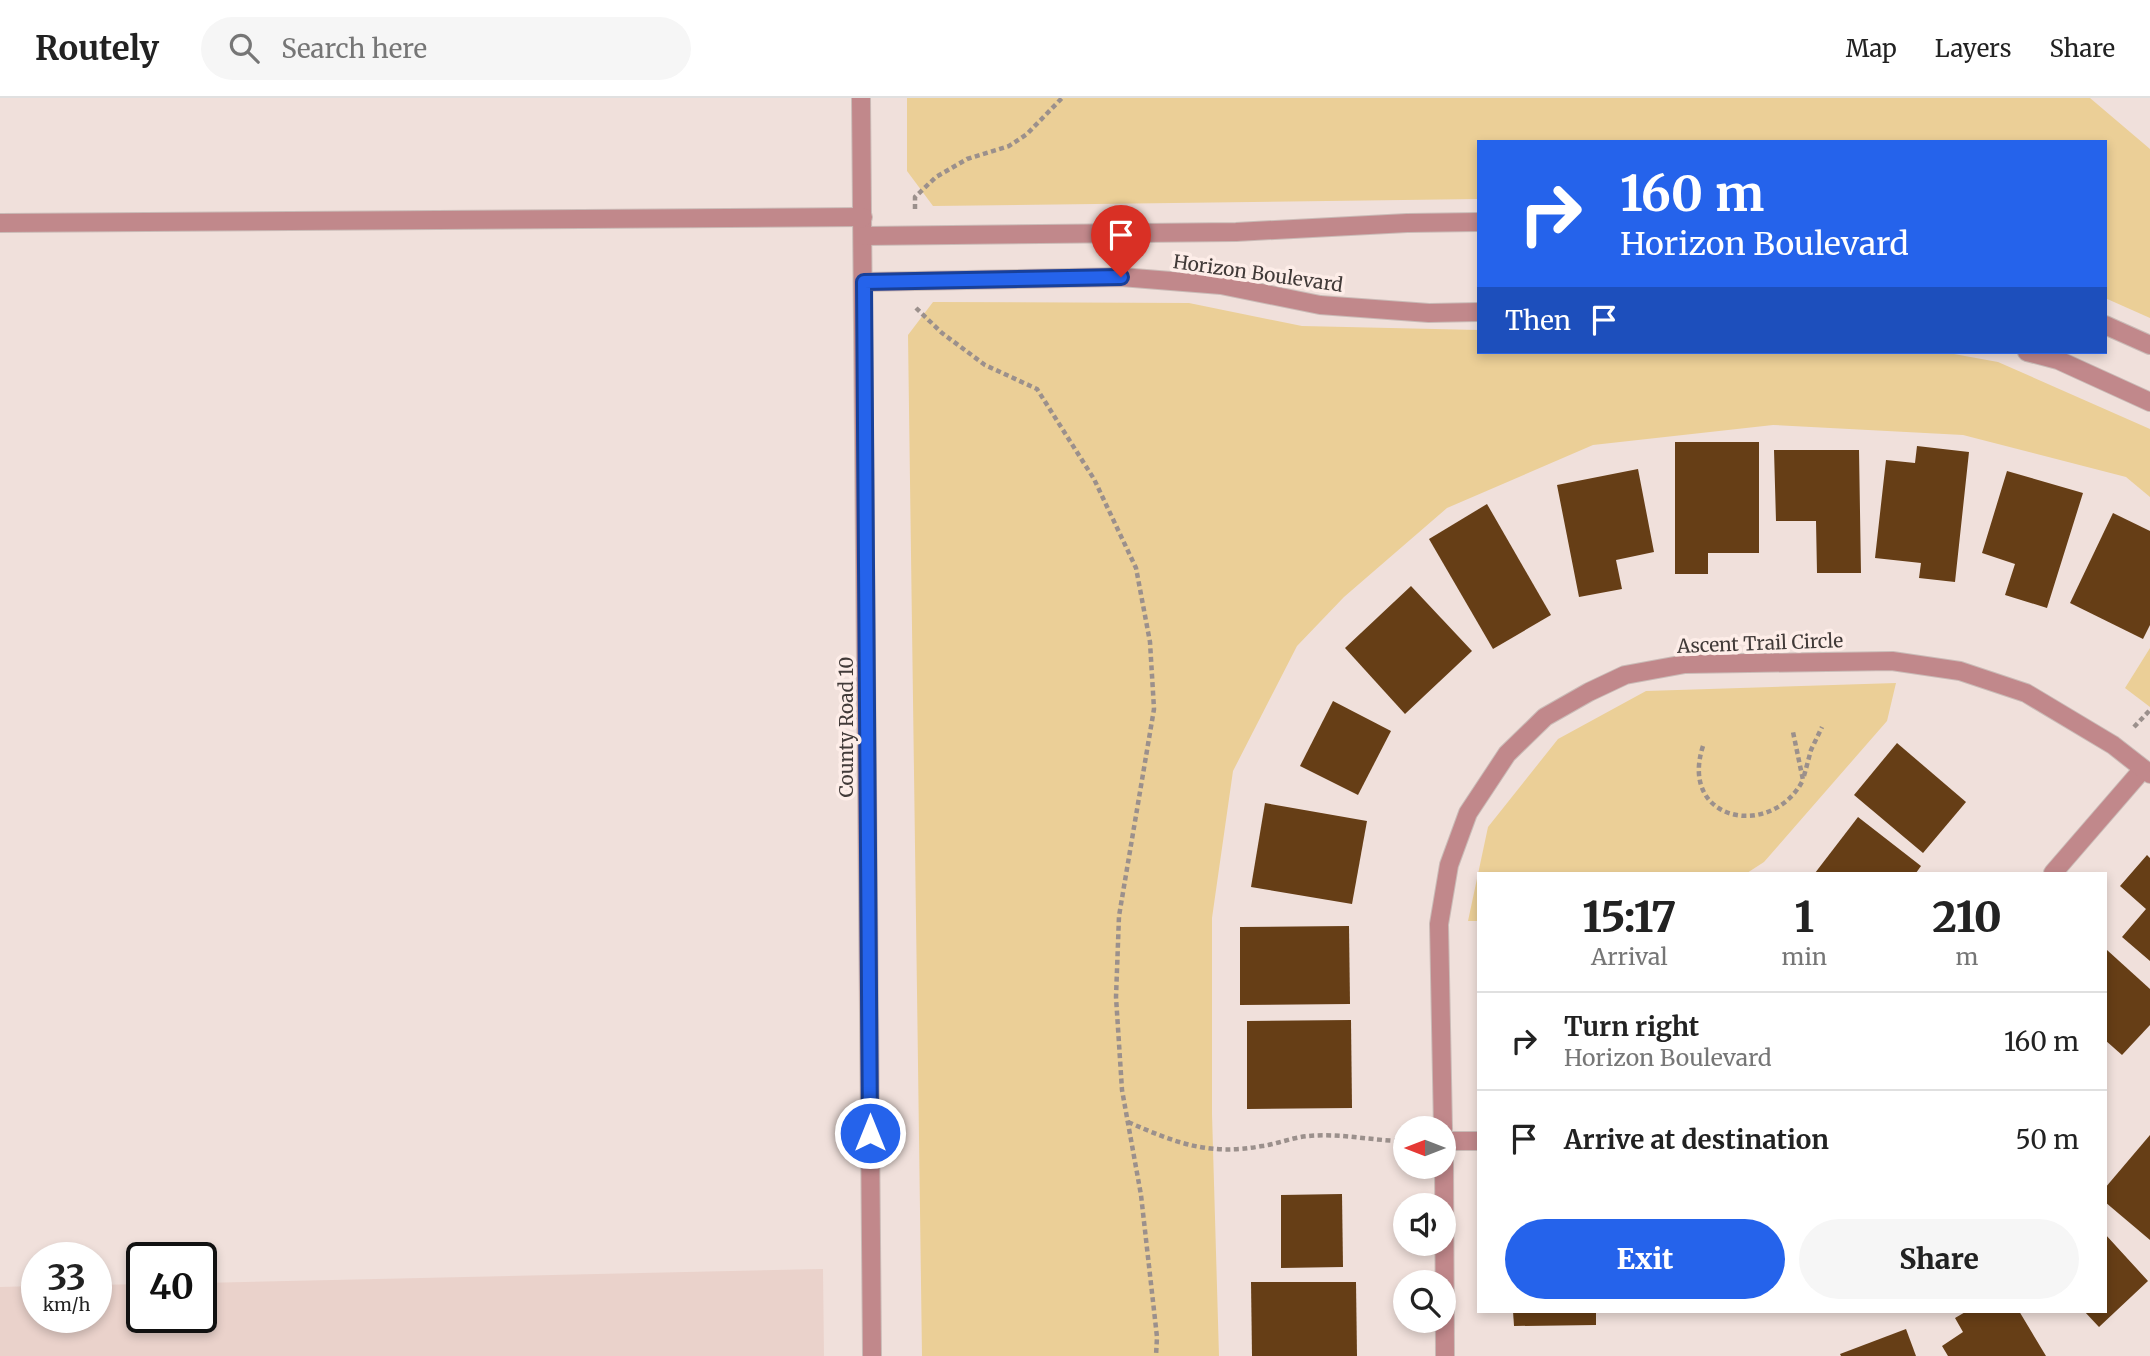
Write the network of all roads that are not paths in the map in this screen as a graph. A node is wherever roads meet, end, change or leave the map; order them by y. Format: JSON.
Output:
{"nodes":[{"id":1,"x":861,"y":98,"type":"edge"},
{"id":2,"x":863,"y":217,"type":"junction"},
{"id":3,"x":1477,"y":222,"type":"edge"},
{"id":4,"x":0,"y":223,"type":"edge"},
{"id":5,"x":864,"y":236,"type":"junction"},
{"id":6,"x":864,"y":282,"type":"junction"},
{"id":7,"x":1477,"y":312,"type":"edge"},
{"id":8,"x":2107,"y":326,"type":"edge"},
{"id":9,"x":2150,"y":345,"type":"edge"},
{"id":10,"x":2036,"y":354,"type":"edge"},
{"id":11,"x":2150,"y":402,"type":"edge"},
{"id":12,"x":2147,"y":771,"type":"edge"},
{"id":13,"x":2054,"y":872,"type":"edge"},
{"id":14,"x":1443,"y":1116,"type":"edge"},
{"id":15,"x":1456,"y":1140,"type":"edge"},
{"id":16,"x":1477,"y":1141,"type":"edge"},
{"id":17,"x":1444,"y":1180,"type":"edge"},
{"id":18,"x":872,"y":1356,"type":"edge"},
{"id":19,"x":1445,"y":1356,"type":"edge"}],
"edges":[{"from":1,"to":2,"type":"street","name":"County Road 10"},
{"from":2,"to":4,"type":"street"},
{"from":2,"to":5,"type":"street","name":"County Road 10"},
{"from":3,"to":5,"type":"street","name":"Horizon Boulevard"},
{"from":5,"to":6,"type":"street","name":"County Road 10"},
{"from":6,"to":7,"type":"street","name":"Horizon Boulevard"},
{"from":6,"to":18,"type":"street","name":"County Road 10"},
{"from":8,"to":9,"type":"street"},
{"from":10,"to":11,"type":"street"},
{"from":12,"to":13,"type":"street"},
{"from":12,"to":14,"type":"street","name":"Ascent Trail Circle"},
{"from":15,"to":16,"type":"street"},
{"from":17,"to":19,"type":"street"}]}
